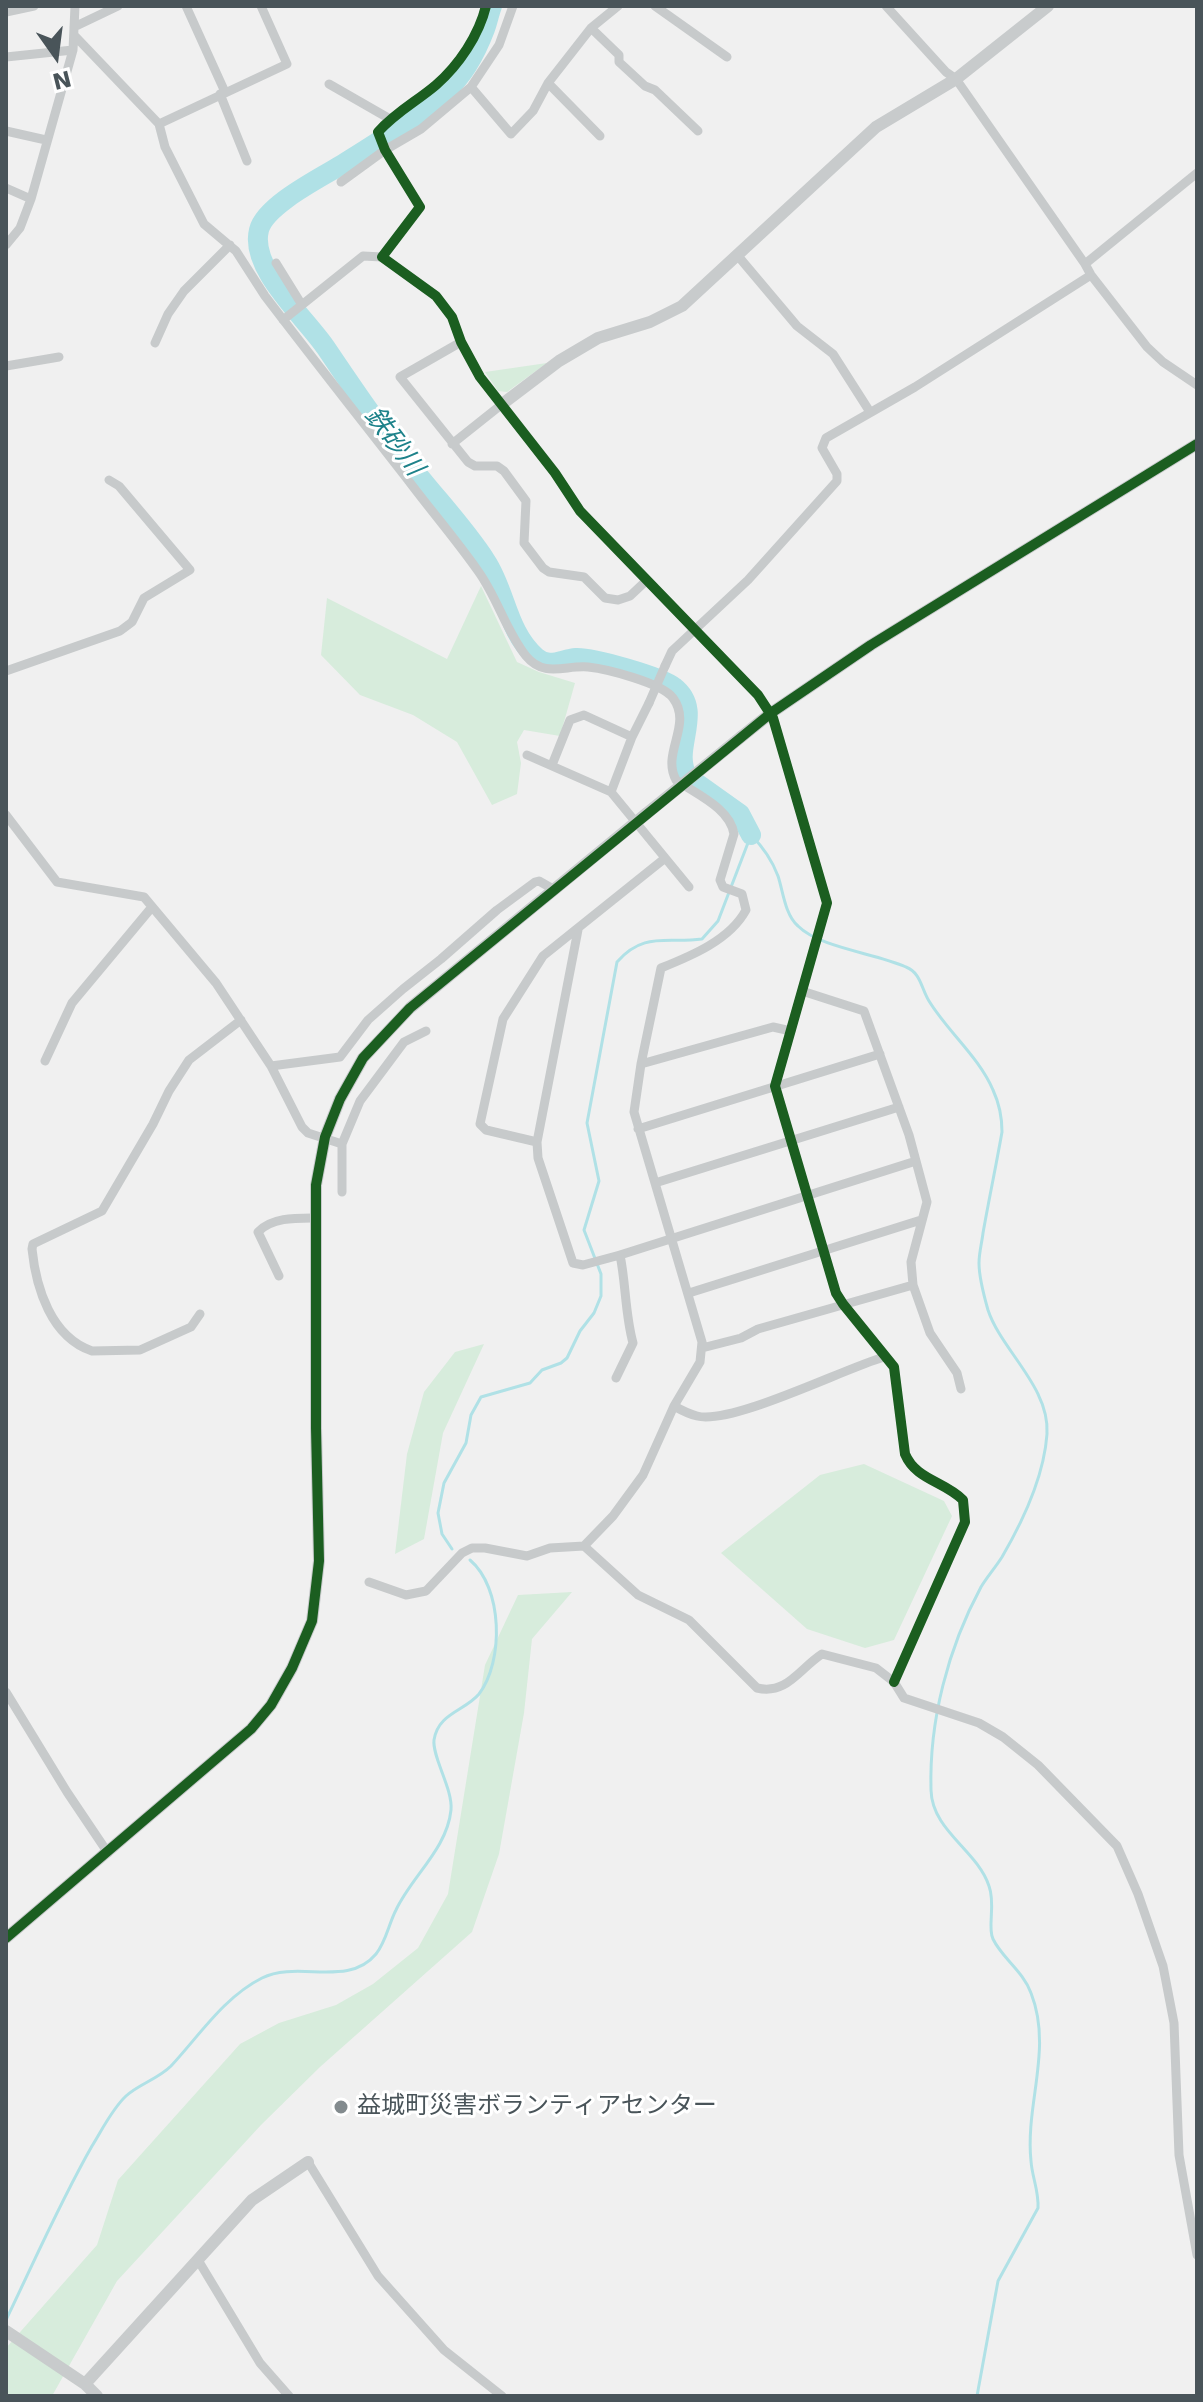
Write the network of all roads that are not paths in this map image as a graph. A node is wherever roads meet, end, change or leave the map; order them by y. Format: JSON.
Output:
{"nodes":[{"id":1,"x":34,"y":6,"type":"edge"},
{"id":2,"x":75,"y":6,"type":"edge"},
{"id":3,"x":118,"y":6,"type":"edge"},
{"id":4,"x":186,"y":6,"type":"edge"},
{"id":5,"x":261,"y":6,"type":"edge"},
{"id":6,"x":486,"y":6,"type":"edge"},
{"id":7,"x":513,"y":6,"type":"edge"},
{"id":8,"x":618,"y":6,"type":"edge"},
{"id":9,"x":655,"y":6,"type":"edge"},
{"id":10,"x":886,"y":6,"type":"edge"},
{"id":11,"x":1048,"y":6,"type":"edge"},
{"id":12,"x":6,"y":12,"type":"edge"},
{"id":13,"x":591,"y":28,"type":"junction"},
{"id":14,"x":74,"y":31,"type":"junction"},
{"id":15,"x":73,"y":50,"type":"junction"},
{"id":16,"x":6,"y":57,"type":"edge"},
{"id":17,"x":727,"y":57,"type":"dead end"},
{"id":18,"x":956,"y":79,"type":"junction"},
{"id":19,"x":548,"y":83,"type":"junction"},
{"id":20,"x":329,"y":84,"type":"dead end"},
{"id":21,"x":471,"y":87,"type":"junction"},
{"id":22,"x":222,"y":93,"type":"junction"},
{"id":23,"x":390,"y":119,"type":"junction"},
{"id":24,"x":159,"y":124,"type":"junction"},
{"id":25,"x":6,"y":131,"type":"edge"},
{"id":26,"x":698,"y":131,"type":"dead end"},
{"id":27,"x":600,"y":136,"type":"dead end"},
{"id":28,"x":46,"y":140,"type":"junction"},
{"id":29,"x":385,"y":150,"type":"junction"},
{"id":30,"x":247,"y":161,"type":"dead end"},
{"id":31,"x":1197,"y":173,"type":"edge"},
{"id":32,"x":341,"y":182,"type":"dead end"},
{"id":33,"x":6,"y":188,"type":"edge"},
{"id":34,"x":31,"y":199,"type":"junction"},
{"id":35,"x":6,"y":245,"type":"edge"},
{"id":36,"x":230,"y":245,"type":"junction"},
{"id":37,"x":738,"y":256,"type":"junction"},
{"id":38,"x":382,"y":257,"type":"junction"},
{"id":39,"x":276,"y":263,"type":"dead end"},
{"id":40,"x":1085,"y":264,"type":"junction"},
{"id":41,"x":1091,"y":275,"type":"junction"},
{"id":42,"x":302,"y":305,"type":"junction"},
{"id":43,"x":283,"y":320,"type":"junction"},
{"id":44,"x":461,"y":342,"type":"junction"},
{"id":45,"x":155,"y":343,"type":"dead end"},
{"id":46,"x":59,"y":357,"type":"dead end"},
{"id":47,"x":6,"y":366,"type":"edge"},
{"id":48,"x":1197,"y":385,"type":"edge"},
{"id":49,"x":501,"y":405,"type":"junction"},
{"id":50,"x":870,"y":412,"type":"junction"},
{"id":51,"x":452,"y":444,"type":"junction"},
{"id":52,"x":1197,"y":444,"type":"edge"},
{"id":53,"x":109,"y":480,"type":"dead end"},
{"id":54,"x":647,"y":580,"type":"junction"},
{"id":55,"x":694,"y":629,"type":"junction"},
{"id":56,"x":6,"y":671,"type":"edge"},
{"id":57,"x":771,"y":713,"type":"junction"},
{"id":58,"x":632,"y":737,"type":"junction"},
{"id":59,"x":527,"y":755,"type":"dead end"},
{"id":60,"x":552,"y":765,"type":"junction"},
{"id":61,"x":611,"y":792,"type":"junction"},
{"id":62,"x":6,"y":815,"type":"edge"},
{"id":63,"x":635,"y":823,"type":"junction"},
{"id":64,"x":664,"y":859,"type":"junction"},
{"id":65,"x":689,"y":887,"type":"dead end"},
{"id":66,"x":553,"y":889,"type":"junction"},
{"id":67,"x":152,"y":907,"type":"junction"},
{"id":68,"x":578,"y":930,"type":"junction"},
{"id":69,"x":802,"y":991,"type":"junction"},
{"id":70,"x":241,"y":1020,"type":"junction"},
{"id":71,"x":426,"y":1031,"type":"dead end"},
{"id":72,"x":791,"y":1031,"type":"junction"},
{"id":73,"x":880,"y":1054,"type":"junction"},
{"id":74,"x":45,"y":1061,"type":"dead end"},
{"id":75,"x":641,"y":1064,"type":"junction"},
{"id":76,"x":271,"y":1066,"type":"junction"},
{"id":77,"x":775,"y":1086,"type":"junction"},
{"id":78,"x":899,"y":1107,"type":"junction"},
{"id":79,"x":638,"y":1129,"type":"junction"},
{"id":80,"x":325,"y":1137,"type":"junction"},
{"id":81,"x":791,"y":1141,"type":"junction"},
{"id":82,"x":537,"y":1142,"type":"junction"},
{"id":83,"x":342,"y":1144,"type":"junction"},
{"id":84,"x":916,"y":1161,"type":"junction"},
{"id":85,"x":655,"y":1183,"type":"junction"},
{"id":86,"x":342,"y":1192,"type":"dead end"},
{"id":87,"x":806,"y":1194,"type":"junction"},
{"id":88,"x":316,"y":1218,"type":"junction"},
{"id":89,"x":921,"y":1220,"type":"junction"},
{"id":90,"x":672,"y":1238,"type":"junction"},
{"id":91,"x":824,"y":1251,"type":"junction"},
{"id":92,"x":615,"y":1256,"type":"junction"},
{"id":93,"x":279,"y":1276,"type":"dead end"},
{"id":94,"x":913,"y":1285,"type":"junction"},
{"id":95,"x":689,"y":1293,"type":"junction"},
{"id":96,"x":843,"y":1304,"type":"junction"},
{"id":97,"x":200,"y":1314,"type":"dead end"},
{"id":98,"x":702,"y":1348,"type":"junction"},
{"id":99,"x":884,"y":1357,"type":"junction"},
{"id":100,"x":616,"y":1378,"type":"dead end"},
{"id":101,"x":961,"y":1389,"type":"dead end"},
{"id":102,"x":674,"y":1406,"type":"junction"},
{"id":103,"x":584,"y":1546,"type":"junction"},
{"id":104,"x":369,"y":1582,"type":"dead end"},
{"id":105,"x":894,"y":1682,"type":"junction"},
{"id":106,"x":6,"y":1692,"type":"edge"},
{"id":107,"x":108,"y":1853,"type":"junction"},
{"id":108,"x":6,"y":1938,"type":"edge"},
{"id":109,"x":308,"y":2162,"type":"joint"},
{"id":110,"x":1197,"y":2255,"type":"edge"},
{"id":111,"x":198,"y":2260,"type":"junction"},
{"id":112,"x":6,"y":2331,"type":"edge"},
{"id":113,"x":85,"y":2384,"type":"junction"},
{"id":114,"x":97,"y":2396,"type":"edge"},
{"id":115,"x":289,"y":2396,"type":"edge"},
{"id":116,"x":502,"y":2396,"type":"edge"}],
"edges":[{"from":1,"to":12,"type":"street"},
{"from":2,"to":14,"type":"street"},
{"from":3,"to":14,"type":"street"},
{"from":4,"to":22,"type":"street"},
{"from":5,"to":22,"type":"street"},
{"from":6,"to":23,"type":"street"},
{"from":7,"to":21,"type":"street"},
{"from":8,"to":13,"type":"street"},
{"from":9,"to":17,"type":"street"},
{"from":10,"to":18,"type":"street"},
{"from":11,"to":18,"type":"street"},
{"from":13,"to":19,"type":"street"},
{"from":13,"to":26,"type":"street"},
{"from":14,"to":15,"type":"street"},
{"from":14,"to":24,"type":"street"},
{"from":15,"to":16,"type":"street"},
{"from":15,"to":28,"type":"street"},
{"from":18,"to":37,"type":"street"},
{"from":18,"to":40,"type":"street"},
{"from":19,"to":21,"type":"street"},
{"from":19,"to":27,"type":"street"},
{"from":20,"to":23,"type":"street"},
{"from":21,"to":29,"type":"street"},
{"from":22,"to":24,"type":"street"},
{"from":22,"to":30,"type":"street"},
{"from":23,"to":29,"type":"street"},
{"from":24,"to":36,"type":"street"},
{"from":25,"to":28,"type":"street"},
{"from":28,"to":34,"type":"street"},
{"from":29,"to":32,"type":"street"},
{"from":29,"to":38,"type":"street"},
{"from":31,"to":40,"type":"street"},
{"from":33,"to":34,"type":"street"},
{"from":34,"to":35,"type":"street"},
{"from":36,"to":43,"type":"street"},
{"from":36,"to":45,"type":"street"},
{"from":37,"to":49,"type":"street"},
{"from":37,"to":50,"type":"street"},
{"from":38,"to":42,"type":"street"},
{"from":38,"to":44,"type":"street"},
{"from":39,"to":42,"type":"street"},
{"from":40,"to":41,"type":"street"},
{"from":41,"to":48,"type":"street"},
{"from":41,"to":50,"type":"street"},
{"from":42,"to":43,"type":"street"},
{"from":43,"to":75,"type":"street"},
{"from":44,"to":49,"type":"street"},
{"from":44,"to":51,"type":"street"},
{"from":46,"to":47,"type":"street"},
{"from":49,"to":51,"type":"street"},
{"from":49,"to":54,"type":"street"},
{"from":50,"to":55,"type":"street"},
{"from":51,"to":54,"type":"street"},
{"from":52,"to":57,"type":"street"},
{"from":53,"to":56,"type":"street"},
{"from":54,"to":55,"type":"street"},
{"from":55,"to":57,"type":"street"},
{"from":55,"to":58,"type":"street","bridge":true},
{"from":57,"to":63,"type":"street","bridge":true},
{"from":57,"to":69,"type":"street"},
{"from":58,"to":60,"type":"street"},
{"from":58,"to":61,"type":"street"},
{"from":59,"to":60,"type":"street"},
{"from":60,"to":61,"type":"street"},
{"from":61,"to":63,"type":"street"},
{"from":62,"to":67,"type":"street"},
{"from":63,"to":64,"type":"street"},
{"from":63,"to":66,"type":"street"},
{"from":64,"to":65,"type":"street"},
{"from":64,"to":68,"type":"street"},
{"from":66,"to":76,"type":"street"},
{"from":66,"to":80,"type":"street"},
{"from":67,"to":70,"type":"street"},
{"from":67,"to":74,"type":"street"},
{"from":68,"to":82,"type":"street"},
{"from":68,"to":82,"type":"street"},
{"from":69,"to":72,"type":"street"},
{"from":69,"to":73,"type":"street"},
{"from":70,"to":76,"type":"street"},
{"from":70,"to":97,"type":"street"},
{"from":71,"to":83,"type":"street"},
{"from":72,"to":75,"type":"street"},
{"from":72,"to":77,"type":"street"},
{"from":73,"to":77,"type":"street"},
{"from":73,"to":78,"type":"street"},
{"from":75,"to":79,"type":"street"},
{"from":76,"to":80,"type":"street"},
{"from":77,"to":79,"type":"street"},
{"from":77,"to":81,"type":"street"},
{"from":78,"to":81,"type":"street"},
{"from":78,"to":84,"type":"street"},
{"from":79,"to":85,"type":"street"},
{"from":80,"to":83,"type":"street"},
{"from":80,"to":88,"type":"street"},
{"from":81,"to":85,"type":"street"},
{"from":81,"to":87,"type":"street"},
{"from":82,"to":92,"type":"street"},
{"from":83,"to":86,"type":"street"},
{"from":84,"to":87,"type":"street"},
{"from":84,"to":89,"type":"street"},
{"from":85,"to":90,"type":"street"},
{"from":87,"to":90,"type":"street"},
{"from":87,"to":91,"type":"street"},
{"from":88,"to":93,"type":"street"},
{"from":88,"to":107,"type":"street"},
{"from":89,"to":91,"type":"street"},
{"from":89,"to":94,"type":"street"},
{"from":90,"to":92,"type":"street"},
{"from":90,"to":95,"type":"street"},
{"from":91,"to":95,"type":"street"},
{"from":91,"to":96,"type":"street"},
{"from":92,"to":100,"type":"street"},
{"from":94,"to":96,"type":"street"},
{"from":94,"to":101,"type":"street"},
{"from":95,"to":98,"type":"street"},
{"from":96,"to":98,"type":"street"},
{"from":96,"to":99,"type":"street"},
{"from":98,"to":102,"type":"street"},
{"from":99,"to":102,"type":"street"},
{"from":99,"to":105,"type":"street"},
{"from":102,"to":103,"type":"street"},
{"from":103,"to":104,"type":"street"},
{"from":103,"to":105,"type":"street"},
{"from":105,"to":110,"type":"street"},
{"from":106,"to":107,"type":"street"},
{"from":107,"to":108,"type":"street"},
{"from":109,"to":111,"type":"street"},
{"from":109,"to":116,"type":"street"},
{"from":111,"to":113,"type":"street"},
{"from":111,"to":115,"type":"street"},
{"from":112,"to":113,"type":"street"},
{"from":113,"to":114,"type":"street"}]}
